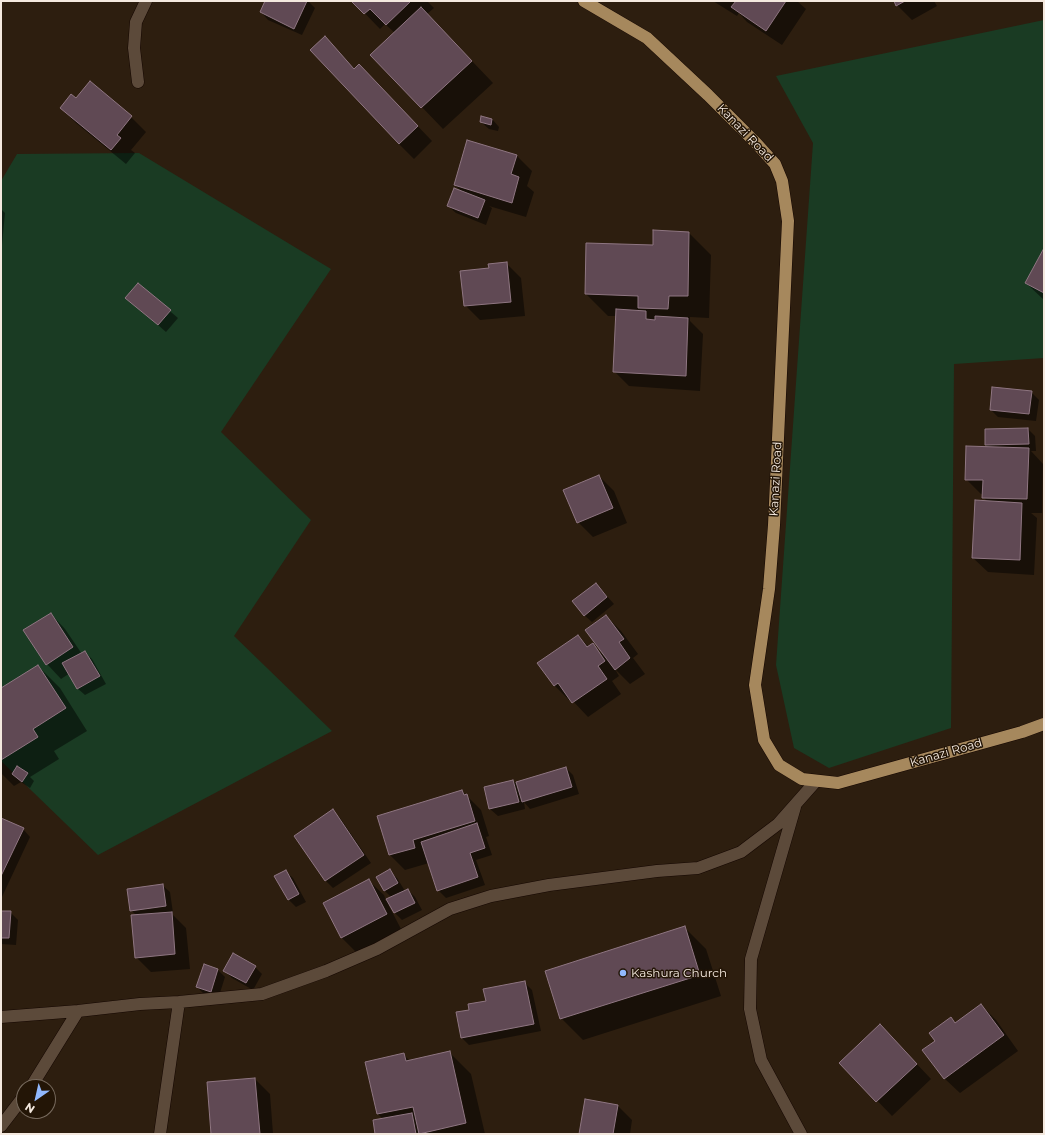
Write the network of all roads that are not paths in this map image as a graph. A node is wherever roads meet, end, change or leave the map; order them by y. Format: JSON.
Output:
{"nodes":[{"id":1,"x":146,"y":1,"type":"edge"},
{"id":2,"x":584,"y":1,"type":"edge"},
{"id":3,"x":138,"y":82,"type":"dead end"},
{"id":4,"x":1044,"y":724,"type":"edge"},
{"id":5,"x":816,"y":781,"type":"junction"},
{"id":6,"x":796,"y":804,"type":"junction"},
{"id":7,"x":179,"y":1002,"type":"junction"},
{"id":8,"x":78,"y":1011,"type":"junction"},
{"id":9,"x":1,"y":1017,"type":"edge"},
{"id":10,"x":36,"y":1079,"type":"edge"},
{"id":11,"x":16,"y":1106,"type":"edge"},
{"id":12,"x":1,"y":1126,"type":"edge"},
{"id":13,"x":160,"y":1134,"type":"edge"},
{"id":14,"x":801,"y":1134,"type":"edge"}],
"edges":[{"from":1,"to":3,"type":"street"},
{"from":2,"to":5,"type":"main road","name":"Kanazi Road"},
{"from":4,"to":5,"type":"main road","name":"Kanazi Road"},
{"from":5,"to":6,"type":"street"},
{"from":6,"to":7,"type":"street"},
{"from":6,"to":14,"type":"street"},
{"from":7,"to":8,"type":"street"},
{"from":7,"to":13,"type":"street"},
{"from":8,"to":9,"type":"street"},
{"from":8,"to":10,"type":"street"},
{"from":11,"to":12,"type":"street"}]}
